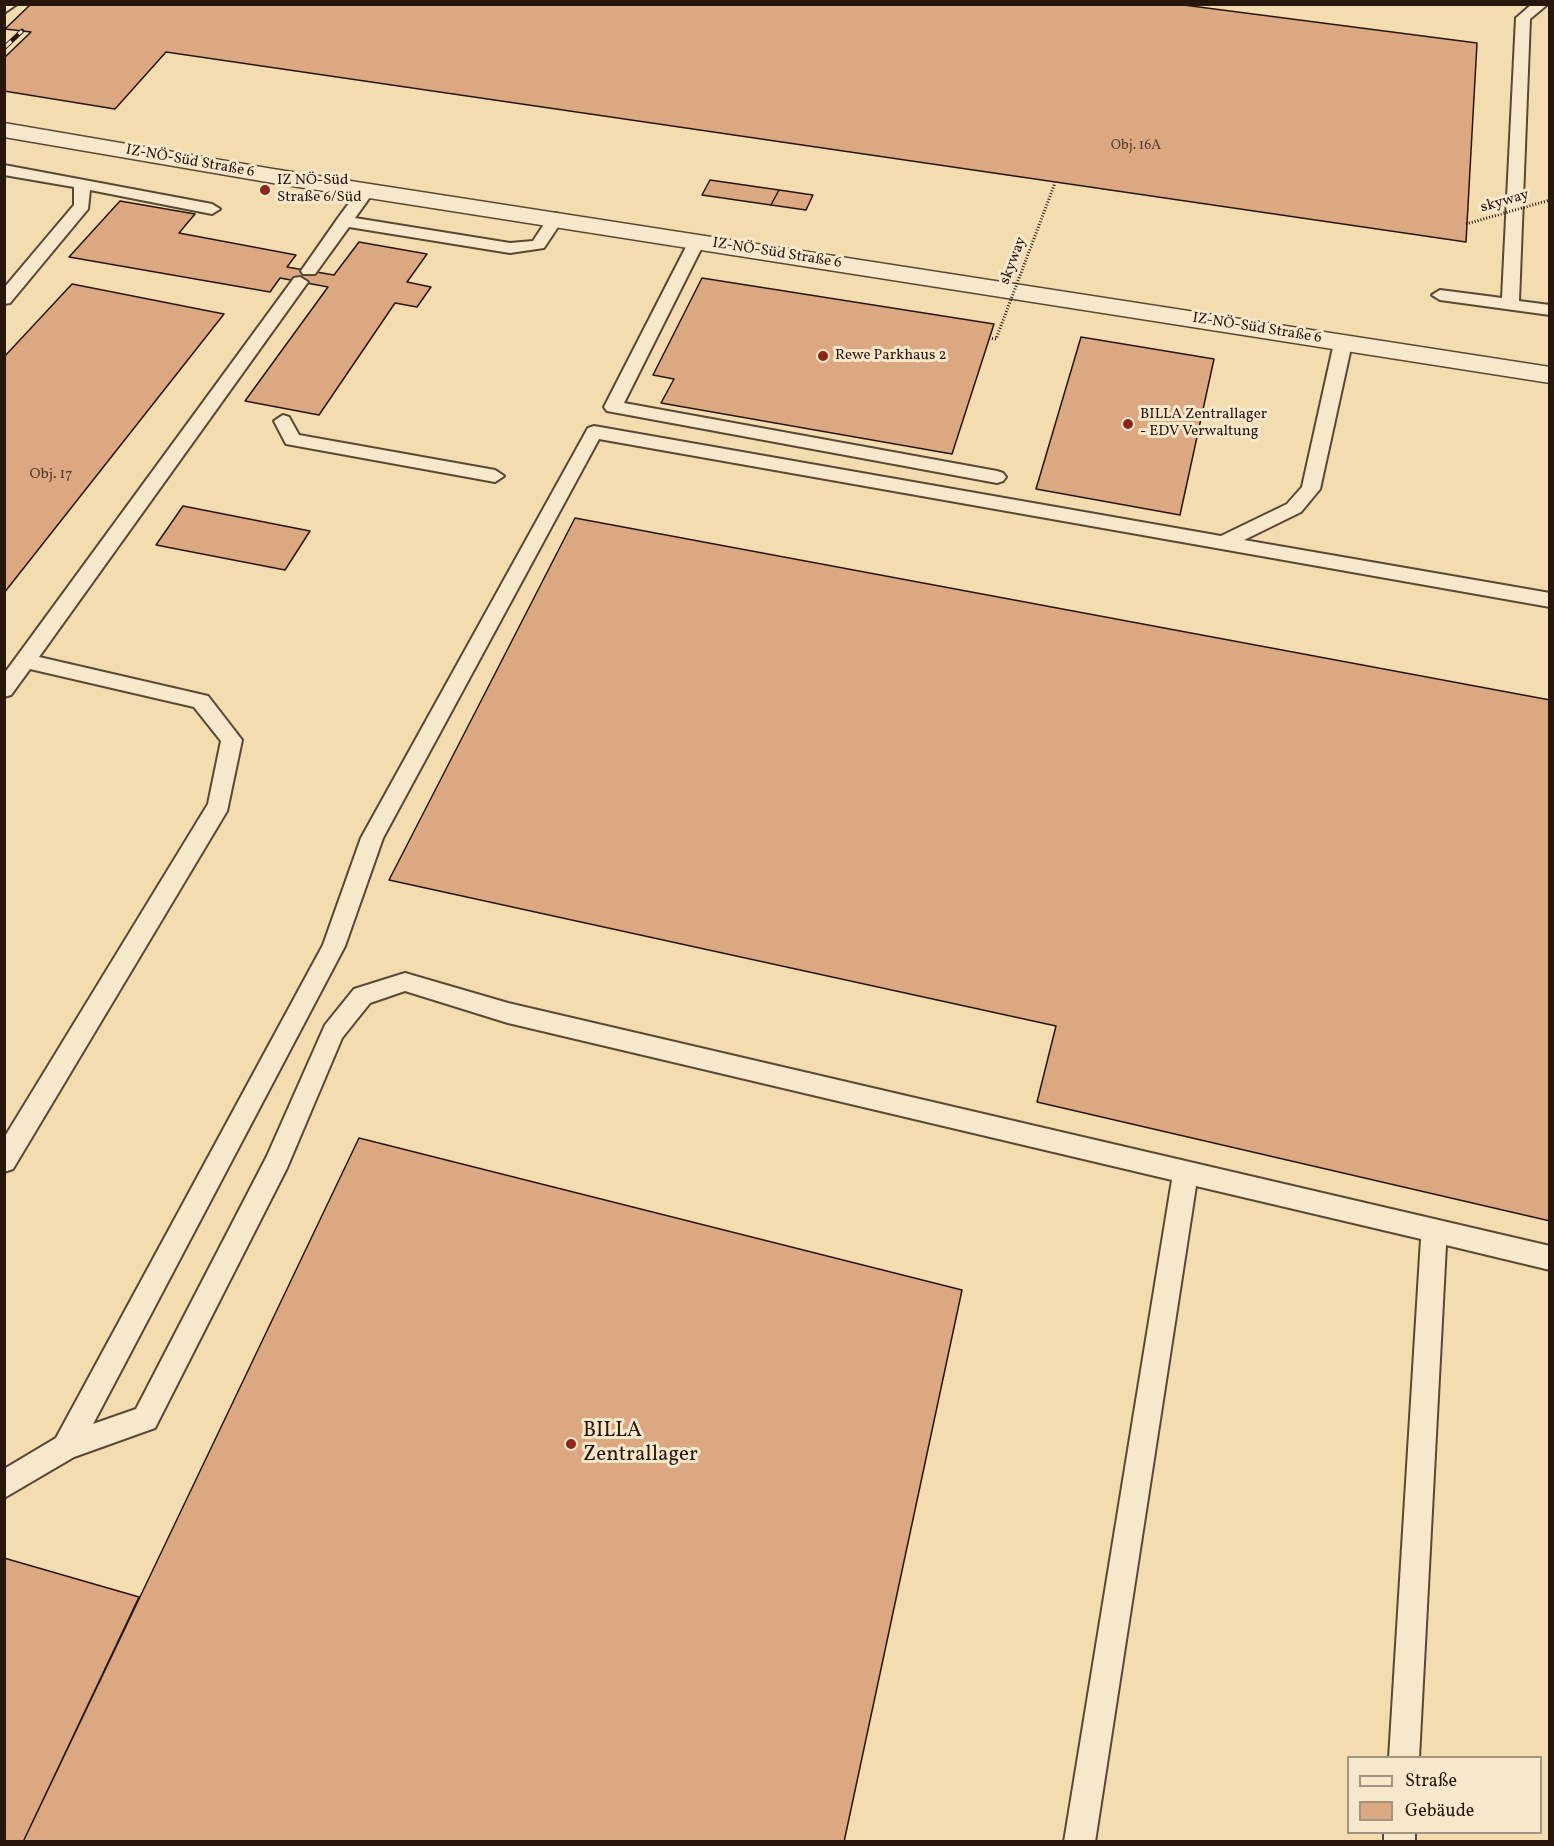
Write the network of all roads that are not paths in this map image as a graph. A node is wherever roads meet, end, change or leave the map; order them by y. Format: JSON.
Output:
{"nodes":[{"id":1,"x":10,"y":4,"type":"edge"},
{"id":2,"x":1541,"y":4,"type":"edge"},
{"id":3,"x":4,"y":9,"type":"edge"},
{"id":4,"x":4,"y":130,"type":"edge"},
{"id":5,"x":4,"y":170,"type":"edge"},
{"id":6,"x":82,"y":184,"type":"junction"},
{"id":7,"x":367,"y":190,"type":"junction"},
{"id":8,"x":212,"y":209,"type":"dead end"},
{"id":9,"x":556,"y":218,"type":"junction"},
{"id":10,"x":344,"y":221,"type":"junction"},
{"id":11,"x":697,"y":241,"type":"junction"},
{"id":12,"x":1440,"y":295,"type":"dead end"},
{"id":13,"x":4,"y":299,"type":"edge"},
{"id":14,"x":1510,"y":304,"type":"junction"},
{"id":15,"x":1550,"y":310,"type":"edge"},
{"id":16,"x":1343,"y":343,"type":"junction"},
{"id":17,"x":1550,"y":375,"type":"edge"},
{"id":18,"x":283,"y":421,"type":"dead end"},
{"id":19,"x":495,"y":476,"type":"dead end"},
{"id":20,"x":997,"y":477,"type":"dead end"},
{"id":21,"x":1222,"y":543,"type":"junction"},
{"id":22,"x":1550,"y":600,"type":"edge"},
{"id":23,"x":25,"y":661,"type":"junction"},
{"id":24,"x":4,"y":690,"type":"edge"},
{"id":25,"x":4,"y":1161,"type":"edge"},
{"id":26,"x":1186,"y":1173,"type":"junction"},
{"id":27,"x":1434,"y":1230,"type":"junction"},
{"id":28,"x":1550,"y":1258,"type":"edge"},
{"id":29,"x":66,"y":1447,"type":"junction"},
{"id":30,"x":4,"y":1485,"type":"edge"},
{"id":31,"x":1404,"y":1756,"type":"edge"},
{"id":32,"x":1079,"y":1842,"type":"edge"}],
"edges":[{"from":1,"to":3,"type":"lane"},
{"from":2,"to":14,"type":"lane"},
{"from":4,"to":7,"type":"street","name":"IZ-NÖ-Süd Straße 6"},
{"from":5,"to":6,"type":"lane"},
{"from":6,"to":8,"type":"lane"},
{"from":6,"to":13,"type":"lane"},
{"from":7,"to":9,"type":"street","name":"IZ-NÖ-Süd Straße 6"},
{"from":7,"to":10,"type":"lane"},
{"from":9,"to":10,"type":"lane"},
{"from":9,"to":11,"type":"street","name":"IZ-NÖ-Süd Straße 6"},
{"from":10,"to":23,"type":"lane"},
{"from":11,"to":16,"type":"street","name":"IZ-NÖ-Süd Straße 6"},
{"from":11,"to":20,"type":"lane"},
{"from":12,"to":14,"type":"lane"},
{"from":14,"to":15,"type":"lane"},
{"from":16,"to":17,"type":"street","name":"IZ-NÖ-Süd Straße 6"},
{"from":16,"to":21,"type":"lane"},
{"from":18,"to":19,"type":"lane"},
{"from":21,"to":22,"type":"lane"},
{"from":21,"to":29,"type":"lane"},
{"from":23,"to":24,"type":"lane"},
{"from":23,"to":25,"type":"lane"},
{"from":26,"to":27,"type":"lane"},
{"from":26,"to":29,"type":"lane"},
{"from":26,"to":32,"type":"lane"},
{"from":27,"to":28,"type":"lane"},
{"from":27,"to":31,"type":"lane"},
{"from":29,"to":30,"type":"lane"}]}
